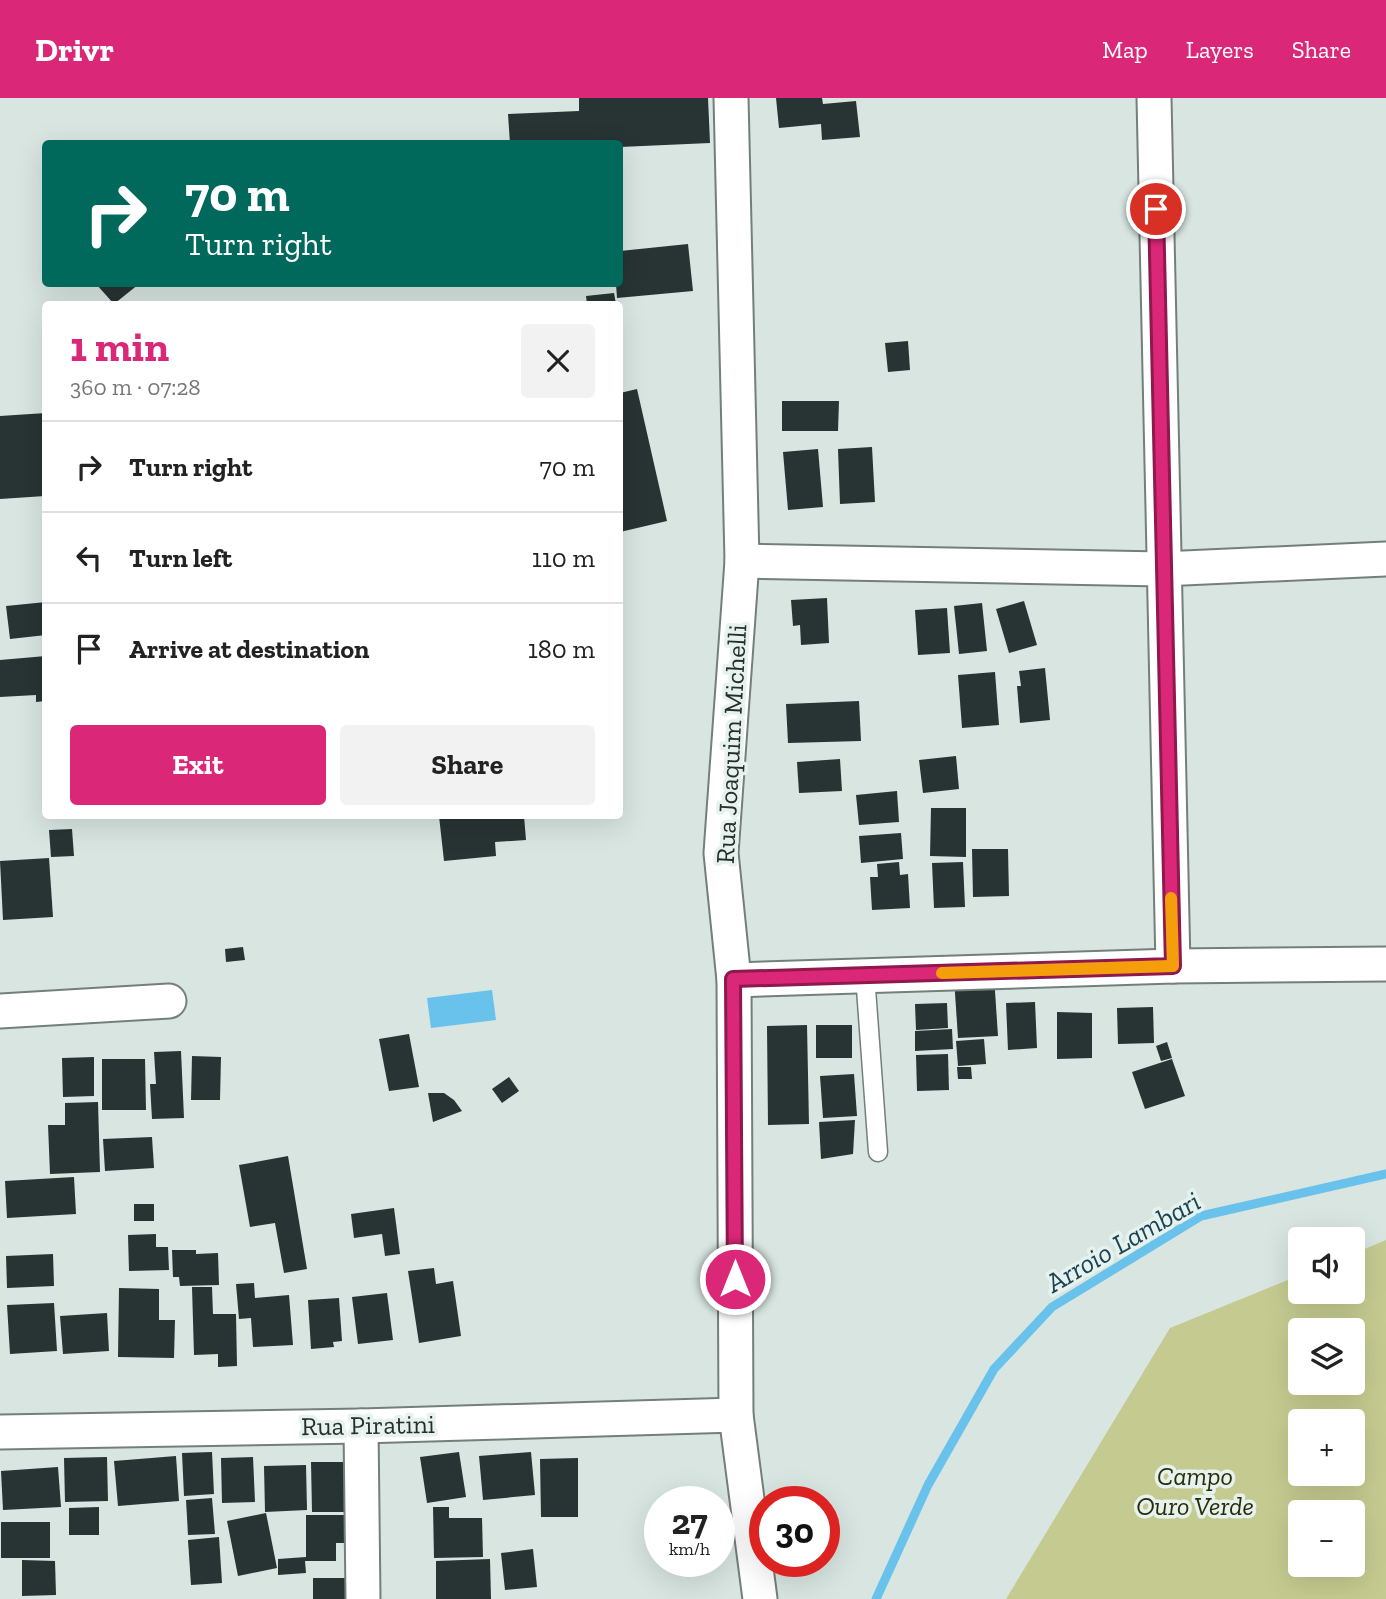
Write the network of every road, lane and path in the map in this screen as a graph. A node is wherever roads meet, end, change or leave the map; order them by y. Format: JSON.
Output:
{"nodes":[{"id":1,"x":732,"y":98,"type":"edge"},
{"id":2,"x":1154,"y":98,"type":"edge"},
{"id":3,"x":1386,"y":559,"type":"edge"},
{"id":4,"x":742,"y":561,"type":"junction"},
{"id":5,"x":1162,"y":569,"type":"junction"},
{"id":6,"x":1386,"y":964,"type":"edge"},
{"id":7,"x":1173,"y":966,"type":"junction"},
{"id":8,"x":865,"y":975,"type":"junction"},
{"id":9,"x":733,"y":979,"type":"junction"},
{"id":10,"x":169,"y":1001,"type":"dead end"},
{"id":11,"x":0,"y":1010,"type":"edge"},
{"id":12,"x":878,"y":1152,"type":"dead end"},
{"id":13,"x":736,"y":1415,"type":"junction"},
{"id":14,"x":361,"y":1426,"type":"junction"},
{"id":15,"x":0,"y":1432,"type":"edge"},
{"id":16,"x":363,"y":1599,"type":"edge"},
{"id":17,"x":760,"y":1599,"type":"edge"}],
"edges":[{"from":1,"to":4,"type":"street","name":"Rua Joaquim Michelli"},
{"from":2,"to":5,"type":"street"},
{"from":3,"to":5,"type":"street"},
{"from":4,"to":5,"type":"street"},
{"from":4,"to":9,"type":"street","name":"Rua Joaquim Michelli"},
{"from":5,"to":7,"type":"street"},
{"from":6,"to":7,"type":"street"},
{"from":7,"to":8,"type":"street"},
{"from":8,"to":9,"type":"street"},
{"from":8,"to":12,"type":"lane"},
{"from":9,"to":13,"type":"street","name":"Rua Joaquim Michelli"},
{"from":10,"to":11,"type":"street"},
{"from":13,"to":14,"type":"street","name":"Rua Piratini"},
{"from":13,"to":17,"type":"street","name":"Rua Joaquim Michelli"},
{"from":14,"to":15,"type":"street","name":"Rua Piratini"},
{"from":14,"to":16,"type":"street"}]}
